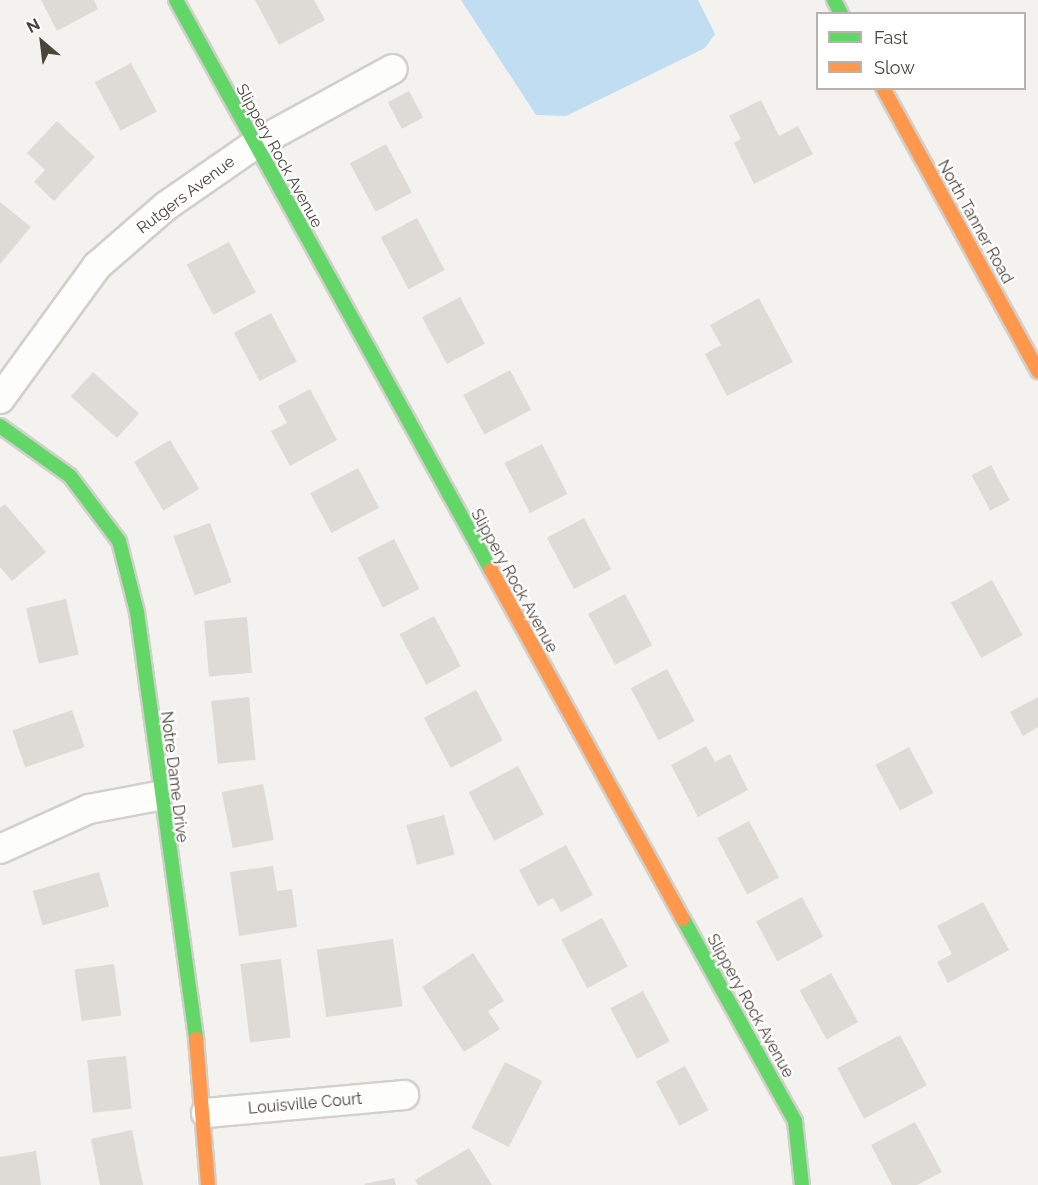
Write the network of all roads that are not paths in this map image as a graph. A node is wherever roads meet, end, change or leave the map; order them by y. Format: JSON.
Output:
{"nodes":[{"id":1,"x":176,"y":0,"type":"edge"},
{"id":2,"x":393,"y":69,"type":"dead end"},
{"id":3,"x":883,"y":90,"type":"edge"},
{"id":4,"x":254,"y":145,"type":"junction"},
{"id":5,"x":1038,"y":371,"type":"edge"},
{"id":6,"x":0,"y":399,"type":"edge"},
{"id":7,"x":0,"y":426,"type":"edge"},
{"id":8,"x":159,"y":796,"type":"junction"},
{"id":9,"x":0,"y":849,"type":"edge"},
{"id":10,"x":404,"y":1095,"type":"dead end"},
{"id":11,"x":206,"y":1113,"type":"junction"},
{"id":12,"x":208,"y":1185,"type":"edge"},
{"id":13,"x":802,"y":1185,"type":"edge"}],
"edges":[{"from":1,"to":4,"type":"street","name":"Slippery Rock Avenue"},
{"from":2,"to":4,"type":"street","name":"Rutgers Avenue"},
{"from":3,"to":5,"type":"street","name":"North Tanner Road"},
{"from":4,"to":6,"type":"street","name":"Rutgers Avenue"},
{"from":4,"to":13,"type":"street","name":"Slippery Rock Avenue"},
{"from":7,"to":8,"type":"street","name":"Notre Dame Drive"},
{"from":8,"to":9,"type":"street"},
{"from":8,"to":11,"type":"street","name":"Notre Dame Drive"},
{"from":10,"to":11,"type":"street","name":"Louisville Court"},
{"from":11,"to":12,"type":"street","name":"Notre Dame Drive"}]}
